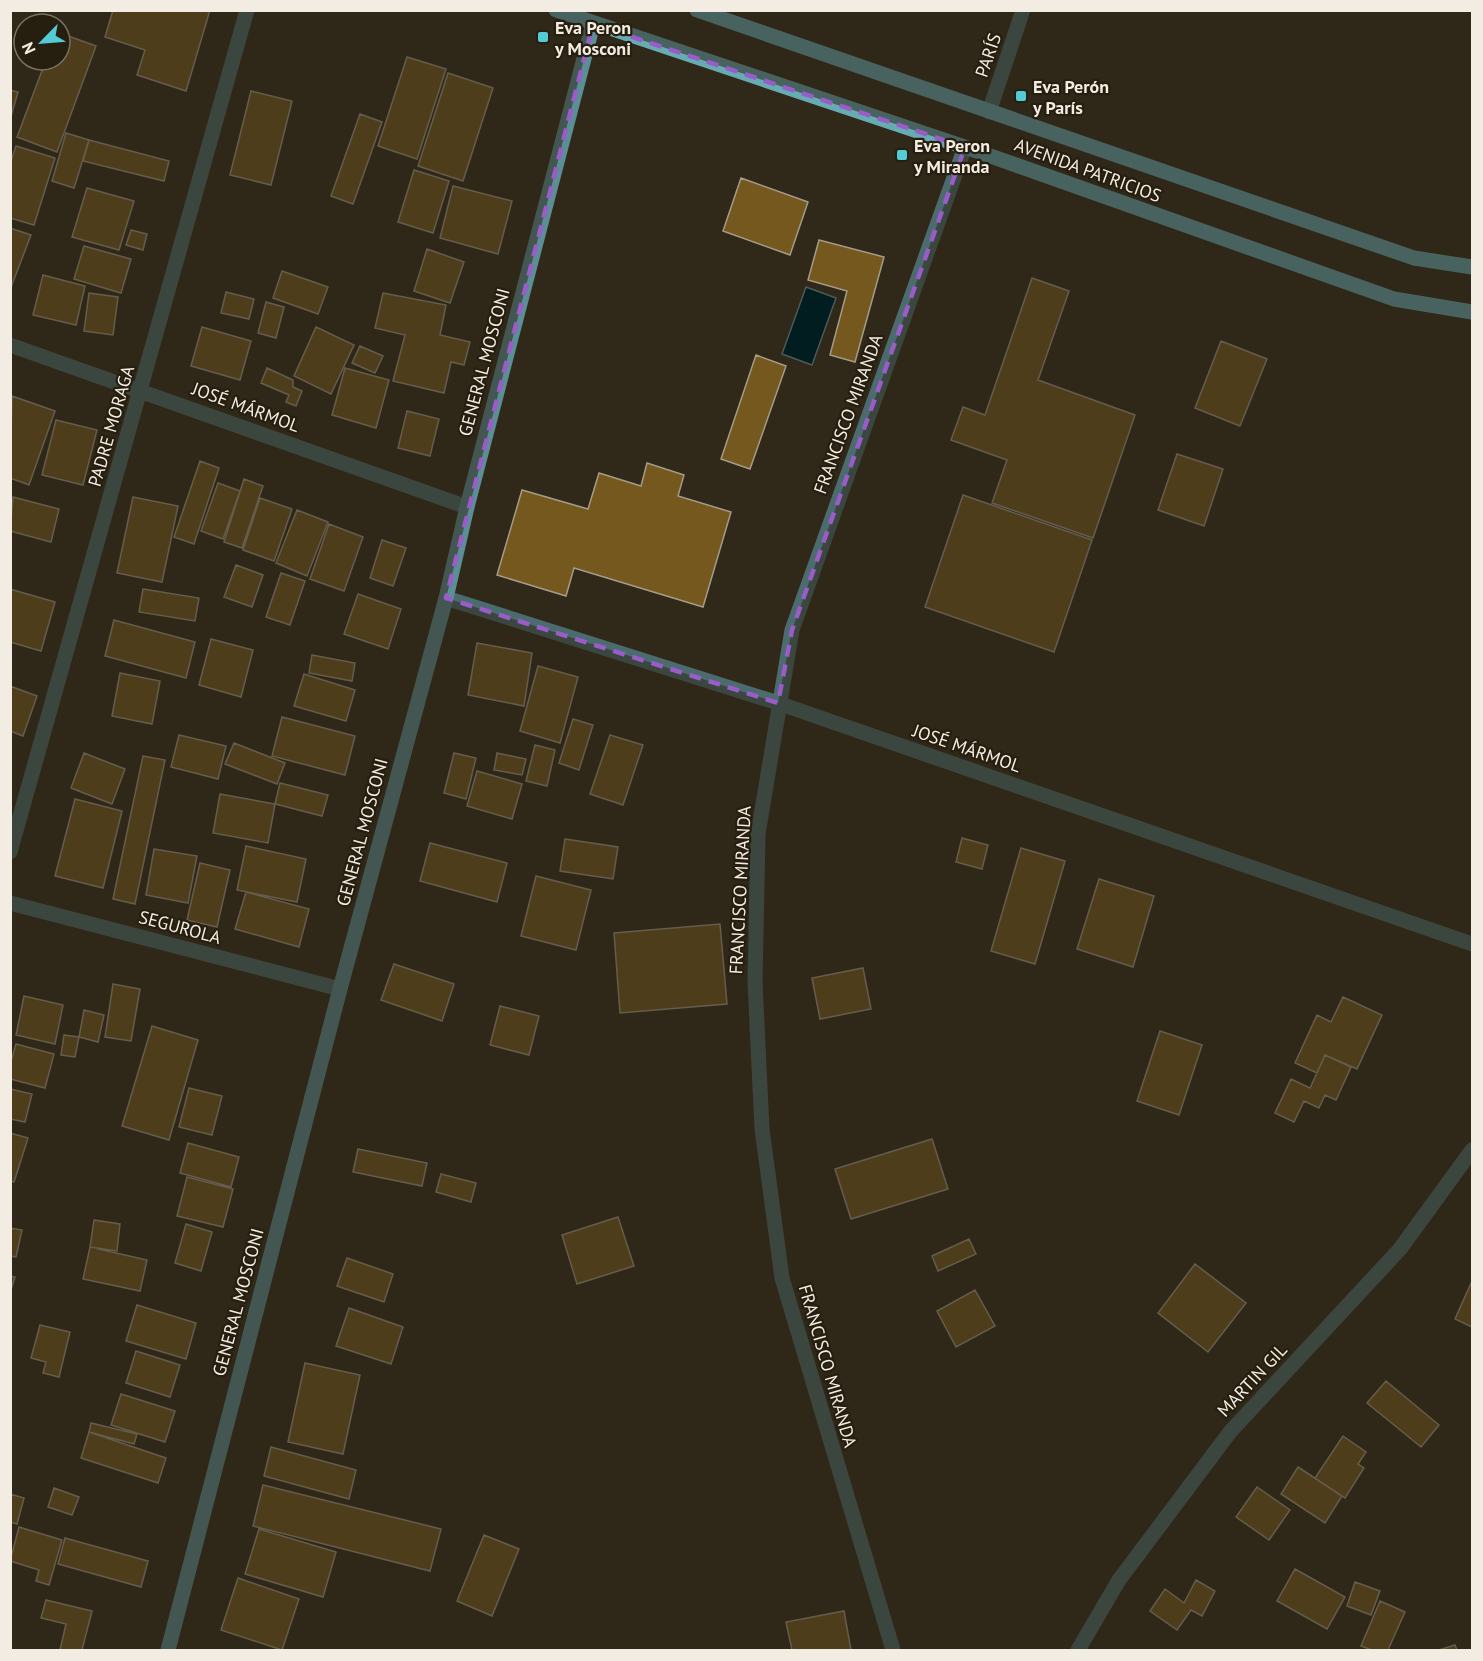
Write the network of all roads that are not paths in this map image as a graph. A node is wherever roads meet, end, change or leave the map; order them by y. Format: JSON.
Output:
{"nodes":[{"id":1,"x":247,"y":10,"type":"edge"},
{"id":2,"x":556,"y":10,"type":"edge"},
{"id":3,"x":698,"y":10,"type":"edge"},
{"id":4,"x":1023,"y":10,"type":"edge"},
{"id":5,"x":593,"y":24,"type":"junction"},
{"id":6,"x":989,"y":112,"type":"junction"},
{"id":7,"x":965,"y":147,"type":"junction"},
{"id":8,"x":1473,"y":267,"type":"edge"},
{"id":9,"x":1473,"y":312,"type":"edge"},
{"id":10,"x":10,"y":345,"type":"edge"},
{"id":11,"x":142,"y":390,"type":"junction"},
{"id":12,"x":467,"y":507,"type":"junction"},
{"id":13,"x":446,"y":598,"type":"junction"},
{"id":14,"x":778,"y":703,"type":"junction"},
{"id":15,"x":10,"y":852,"type":"edge"},
{"id":16,"x":10,"y":903,"type":"edge"},
{"id":17,"x":1473,"y":944,"type":"edge"},
{"id":18,"x":340,"y":988,"type":"junction"},
{"id":19,"x":1473,"y":1150,"type":"edge"},
{"id":20,"x":168,"y":1650,"type":"edge"},
{"id":21,"x":893,"y":1650,"type":"edge"},
{"id":22,"x":1078,"y":1650,"type":"edge"}],
"edges":[{"from":1,"to":11,"type":"street","name":"PADRE MORAGA"},
{"from":2,"to":5,"type":"main road","name":"AVENIDA PATRICIOS"},
{"from":3,"to":6,"type":"main road","name":"AVENIDA PATRICIOS"},
{"from":4,"to":6,"type":"street","name":"PARÍS"},
{"from":5,"to":7,"type":"main road","name":"AVENIDA PATRICIOS"},
{"from":5,"to":12,"type":"street","name":"GENERAL MOSCONI"},
{"from":6,"to":8,"type":"main road","name":"AVENIDA PATRICIOS"},
{"from":7,"to":9,"type":"main road","name":"AVENIDA PATRICIOS"},
{"from":7,"to":14,"type":"street","name":"FRANCISCO MIRANDA"},
{"from":10,"to":11,"type":"street","name":"JOSÉ MÁRMOL"},
{"from":11,"to":12,"type":"street","name":"JOSÉ MÁRMOL"},
{"from":11,"to":15,"type":"street","name":"PADRE MORAGA"},
{"from":12,"to":13,"type":"street","name":"GENERAL MOSCONI"},
{"from":13,"to":14,"type":"street","name":"JOSÉ MÁRMOL"},
{"from":13,"to":18,"type":"street","name":"GENERAL MOSCONI"},
{"from":14,"to":17,"type":"street","name":"JOSÉ MÁRMOL"},
{"from":14,"to":21,"type":"street","name":"FRANCISCO MIRANDA"},
{"from":16,"to":18,"type":"street","name":"SEGUROLA"},
{"from":18,"to":20,"type":"street","name":"GENERAL MOSCONI"},
{"from":19,"to":22,"type":"street","name":"MARTIN GIL"}]}
